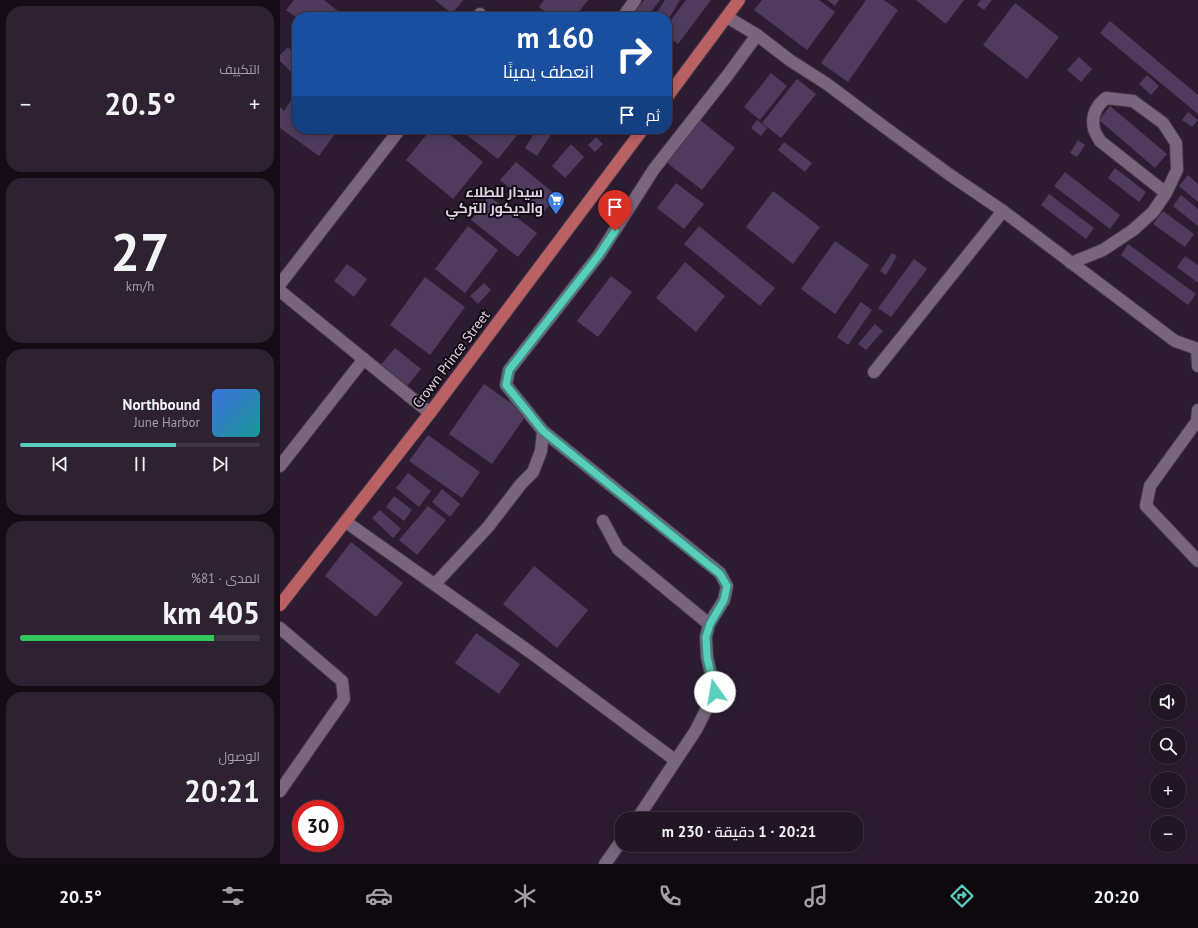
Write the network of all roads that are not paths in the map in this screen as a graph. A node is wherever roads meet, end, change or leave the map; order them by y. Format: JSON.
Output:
{"nodes":[{"id":1,"x":635,"y":0,"type":"edge"},
{"id":2,"x":739,"y":0,"type":"edge"},
{"id":3,"x":627,"y":12,"type":"edge"},
{"id":4,"x":727,"y":17,"type":"junction"},
{"id":5,"x":757,"y":35,"type":"junction"},
{"id":6,"x":672,"y":90,"type":"edge"},
{"id":7,"x":396,"y":134,"type":"edge"},
{"id":8,"x":639,"y":134,"type":"edge"},
{"id":9,"x":1166,"y":193,"type":"junction"},
{"id":10,"x":1003,"y":211,"type":"junction"},
{"id":11,"x":1071,"y":263,"type":"junction"},
{"id":12,"x":280,"y":284,"type":"edge"},
{"id":13,"x":280,"y":290,"type":"edge"},
{"id":14,"x":1198,"y":349,"type":"edge"},
{"id":15,"x":364,"y":359,"type":"junction"},
{"id":16,"x":1198,"y":366,"type":"edge"},
{"id":17,"x":874,"y":372,"type":"dead end"},
{"id":18,"x":1198,"y":410,"type":"edge"},
{"id":19,"x":430,"y":413,"type":"junction"},
{"id":20,"x":543,"y":431,"type":"junction"},
{"id":21,"x":280,"y":466,"type":"edge"},
{"id":22,"x":603,"y":521,"type":"dead end"},
{"id":23,"x":346,"y":522,"type":"junction"},
{"id":24,"x":1198,"y":561,"type":"edge"},
{"id":25,"x":434,"y":584,"type":"junction"},
{"id":26,"x":280,"y":605,"type":"edge"},
{"id":27,"x":710,"y":624,"type":"junction"},
{"id":28,"x":280,"y":628,"type":"edge"},
{"id":29,"x":675,"y":760,"type":"junction"},
{"id":30,"x":280,"y":791,"type":"edge"},
{"id":31,"x":642,"y":812,"type":"edge"},
{"id":32,"x":615,"y":850,"type":"edge"},
{"id":33,"x":605,"y":864,"type":"edge"}],
"edges":[{"from":1,"to":3,"type":"street"},
{"from":2,"to":4,"type":"main road"},
{"from":4,"to":5,"type":"street"},
{"from":4,"to":6,"type":"main road"},
{"from":5,"to":10,"type":"street"},
{"from":5,"to":20,"type":"street"},
{"from":7,"to":12,"type":"street"},
{"from":8,"to":19,"type":"main road","name":"Crown Prince Street"},
{"from":9,"to":9,"type":"street"},
{"from":9,"to":11,"type":"street"},
{"from":10,"to":11,"type":"street"},
{"from":10,"to":17,"type":"street"},
{"from":11,"to":14,"type":"street"},
{"from":13,"to":15,"type":"street"},
{"from":14,"to":16,"type":"street"},
{"from":15,"to":19,"type":"street"},
{"from":15,"to":21,"type":"street"},
{"from":18,"to":24,"type":"street"},
{"from":19,"to":23,"type":"main road","name":"Crown Prince Street"},
{"from":20,"to":25,"type":"street"},
{"from":20,"to":27,"type":"street"},
{"from":22,"to":27,"type":"street"},
{"from":23,"to":25,"type":"street"},
{"from":23,"to":26,"type":"main road","name":"Crown Prince Street"},
{"from":25,"to":29,"type":"street"},
{"from":27,"to":29,"type":"street"},
{"from":28,"to":30,"type":"street"},
{"from":29,"to":31,"type":"street"},
{"from":32,"to":33,"type":"street"}]}
